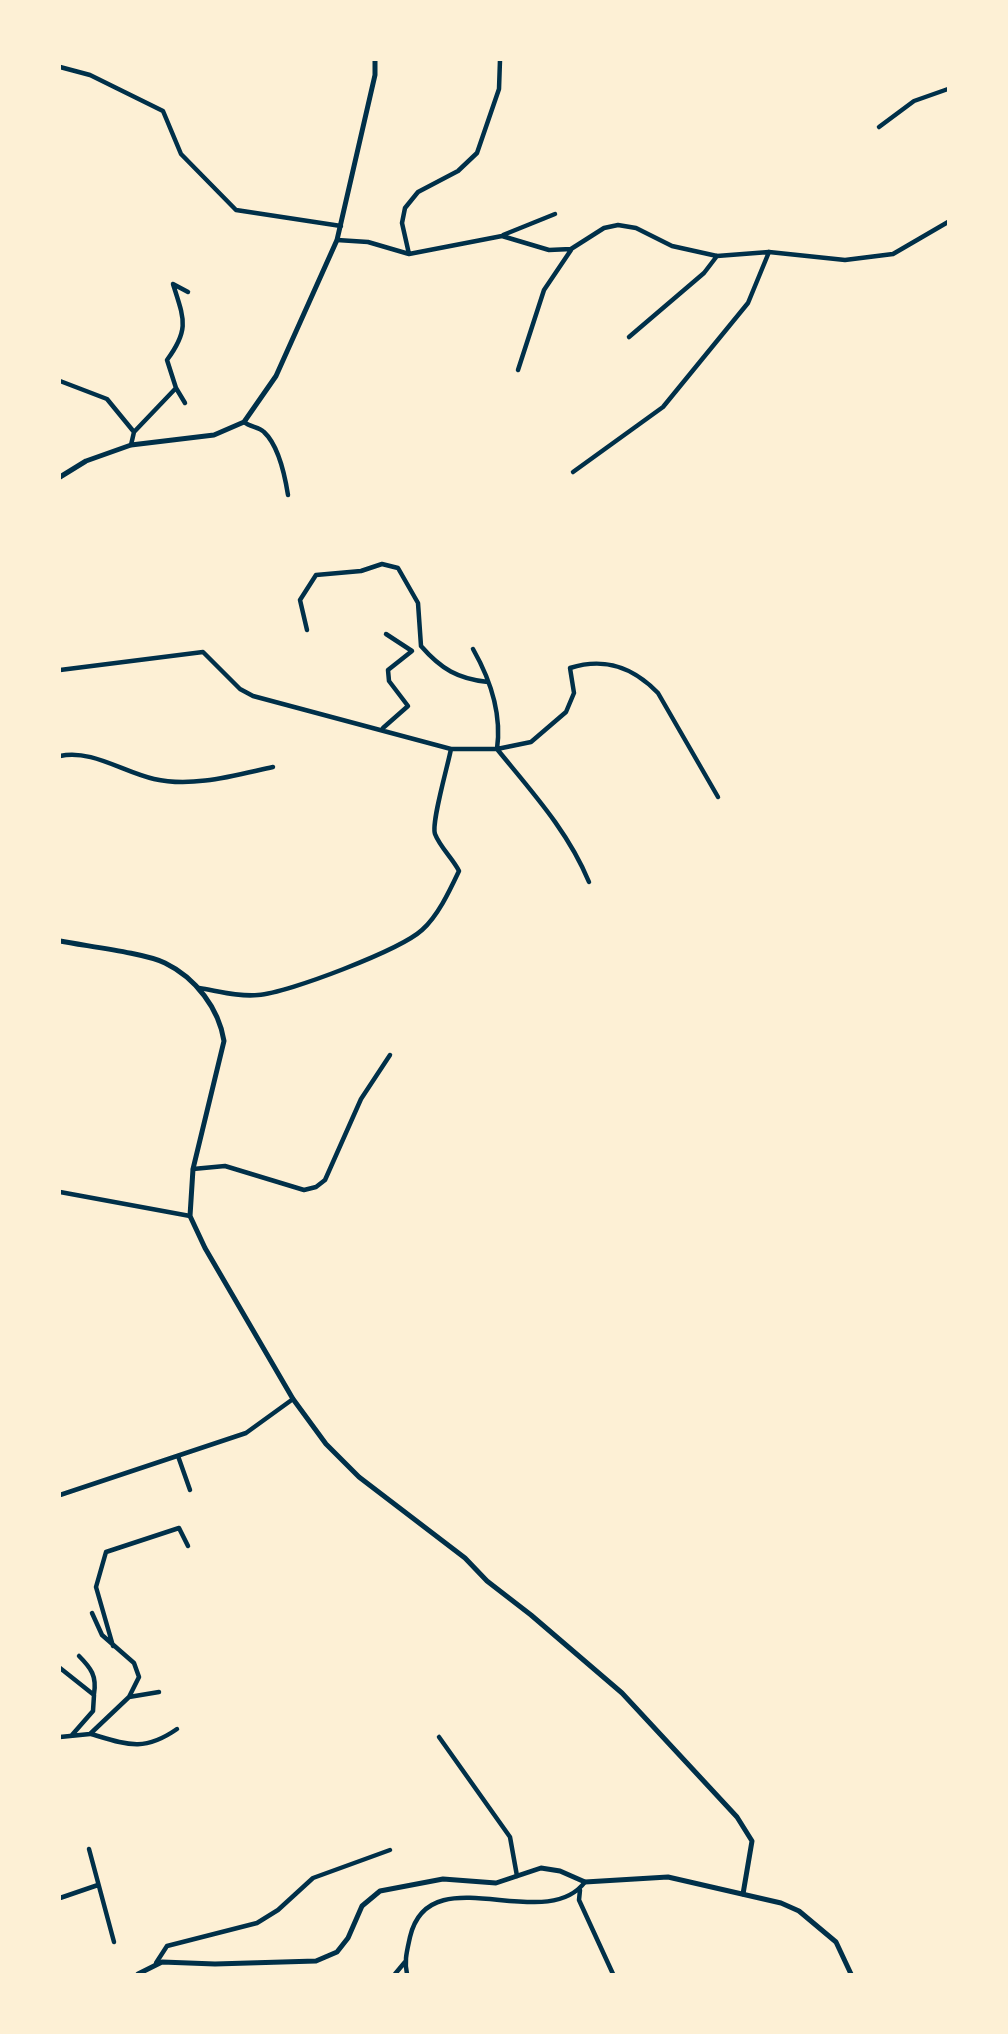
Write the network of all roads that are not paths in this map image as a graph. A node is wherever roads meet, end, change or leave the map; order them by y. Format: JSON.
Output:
{"nodes":[{"id":1,"x":375,"y":60,"type":"edge"},
{"id":2,"x":500,"y":60,"type":"edge"},
{"id":3,"x":60,"y":67,"type":"edge"},
{"id":4,"x":948,"y":89,"type":"edge"},
{"id":5,"x":879,"y":127,"type":"dead end"},
{"id":6,"x":555,"y":214,"type":"dead end"},
{"id":7,"x":948,"y":222,"type":"edge"},
{"id":8,"x":341,"y":226,"type":"junction"},
{"id":9,"x":502,"y":236,"type":"junction"},
{"id":10,"x":337,"y":240,"type":"junction"},
{"id":11,"x":571,"y":249,"type":"junction"},
{"id":12,"x":769,"y":252,"type":"junction"},
{"id":13,"x":409,"y":254,"type":"junction"},
{"id":14,"x":717,"y":256,"type":"junction"},
{"id":15,"x":188,"y":292,"type":"dead end"},
{"id":16,"x":629,"y":337,"type":"dead end"},
{"id":17,"x":518,"y":370,"type":"dead end"},
{"id":18,"x":60,"y":381,"type":"edge"},
{"id":19,"x":176,"y":388,"type":"junction"},
{"id":20,"x":185,"y":403,"type":"dead end"},
{"id":21,"x":244,"y":422,"type":"junction"},
{"id":22,"x":134,"y":432,"type":"junction"},
{"id":23,"x":131,"y":445,"type":"junction"},
{"id":24,"x":573,"y":472,"type":"dead end"},
{"id":25,"x":60,"y":477,"type":"edge"},
{"id":26,"x":288,"y":495,"type":"dead end"},
{"id":27,"x":307,"y":630,"type":"dead end"},
{"id":28,"x":386,"y":634,"type":"dead end"},
{"id":29,"x":473,"y":649,"type":"dead end"},
{"id":30,"x":60,"y":670,"type":"edge"},
{"id":31,"x":488,"y":682,"type":"junction"},
{"id":32,"x":383,"y":728,"type":"junction"},
{"id":33,"x":451,"y":748,"type":"junction"},
{"id":34,"x":497,"y":749,"type":"junction"},
{"id":35,"x":60,"y":756,"type":"edge"},
{"id":36,"x":273,"y":767,"type":"dead end"},
{"id":37,"x":718,"y":797,"type":"dead end"},
{"id":38,"x":589,"y":883,"type":"dead end"},
{"id":39,"x":60,"y":941,"type":"edge"},
{"id":40,"x":199,"y":988,"type":"junction"},
{"id":41,"x":390,"y":1055,"type":"dead end"},
{"id":42,"x":193,"y":1168,"type":"junction"},
{"id":43,"x":60,"y":1192,"type":"edge"},
{"id":44,"x":190,"y":1216,"type":"junction"},
{"id":45,"x":293,"y":1399,"type":"junction"},
{"id":46,"x":178,"y":1456,"type":"junction"},
{"id":47,"x":190,"y":1490,"type":"dead end"},
{"id":48,"x":60,"y":1495,"type":"edge"},
{"id":49,"x":188,"y":1546,"type":"dead end"},
{"id":50,"x":92,"y":1613,"type":"dead end"},
{"id":51,"x":113,"y":1646,"type":"junction"},
{"id":52,"x":79,"y":1656,"type":"dead end"},
{"id":53,"x":60,"y":1668,"type":"edge"},
{"id":54,"x":159,"y":1692,"type":"dead end"},
{"id":55,"x":94,"y":1695,"type":"junction"},
{"id":56,"x":129,"y":1697,"type":"junction"},
{"id":57,"x":177,"y":1729,"type":"dead end"},
{"id":58,"x":90,"y":1734,"type":"junction"},
{"id":59,"x":71,"y":1735,"type":"junction"},
{"id":60,"x":60,"y":1737,"type":"edge"},
{"id":61,"x":439,"y":1737,"type":"dead end"},
{"id":62,"x":89,"y":1849,"type":"dead end"},
{"id":63,"x":390,"y":1850,"type":"dead end"},
{"id":64,"x":517,"y":1876,"type":"junction"},
{"id":65,"x":585,"y":1882,"type":"junction"},
{"id":66,"x":99,"y":1885,"type":"junction"},
{"id":67,"x":580,"y":1889,"type":"junction"},
{"id":68,"x":743,"y":1894,"type":"junction"},
{"id":69,"x":60,"y":1898,"type":"edge"},
{"id":70,"x":114,"y":1942,"type":"dead end"},
{"id":71,"x":405,"y":1962,"type":"junction"},
{"id":72,"x":156,"y":1963,"type":"junction"},
{"id":73,"x":138,"y":1975,"type":"edge"},
{"id":74,"x":395,"y":1975,"type":"edge"},
{"id":75,"x":407,"y":1975,"type":"edge"},
{"id":76,"x":613,"y":1975,"type":"edge"},
{"id":77,"x":850,"y":1975,"type":"edge"}],
"edges":[{"from":1,"to":8,"type":"street"},
{"from":2,"to":13,"type":"street"},
{"from":3,"to":8,"type":"street"},
{"from":4,"to":5,"type":"street"},
{"from":6,"to":9,"type":"street"},
{"from":7,"to":12,"type":"street"},
{"from":8,"to":10,"type":"street"},
{"from":9,"to":11,"type":"street"},
{"from":9,"to":13,"type":"street"},
{"from":10,"to":13,"type":"street"},
{"from":10,"to":21,"type":"street"},
{"from":11,"to":14,"type":"street"},
{"from":11,"to":17,"type":"street"},
{"from":12,"to":14,"type":"street"},
{"from":12,"to":24,"type":"street"},
{"from":14,"to":16,"type":"street"},
{"from":15,"to":19,"type":"street"},
{"from":18,"to":22,"type":"street"},
{"from":19,"to":20,"type":"street"},
{"from":19,"to":22,"type":"street"},
{"from":21,"to":23,"type":"street"},
{"from":21,"to":26,"type":"street"},
{"from":22,"to":23,"type":"street"},
{"from":23,"to":25,"type":"street"},
{"from":27,"to":31,"type":"street"},
{"from":28,"to":32,"type":"street"},
{"from":29,"to":31,"type":"street"},
{"from":30,"to":32,"type":"street"},
{"from":31,"to":34,"type":"street"},
{"from":32,"to":33,"type":"street"},
{"from":33,"to":34,"type":"street"},
{"from":33,"to":40,"type":"street"},
{"from":34,"to":37,"type":"street"},
{"from":34,"to":38,"type":"street"},
{"from":35,"to":36,"type":"street"},
{"from":39,"to":40,"type":"street"},
{"from":40,"to":42,"type":"street"},
{"from":41,"to":42,"type":"street"},
{"from":42,"to":44,"type":"street"},
{"from":43,"to":44,"type":"street"},
{"from":44,"to":45,"type":"street"},
{"from":45,"to":46,"type":"street"},
{"from":45,"to":68,"type":"street"},
{"from":46,"to":47,"type":"street"},
{"from":46,"to":48,"type":"street"},
{"from":49,"to":51,"type":"street"},
{"from":50,"to":51,"type":"street"},
{"from":51,"to":56,"type":"street"},
{"from":52,"to":55,"type":"street"},
{"from":53,"to":55,"type":"street"},
{"from":54,"to":56,"type":"street"},
{"from":55,"to":59,"type":"street"},
{"from":56,"to":58,"type":"street"},
{"from":57,"to":58,"type":"street"},
{"from":58,"to":59,"type":"street"},
{"from":59,"to":60,"type":"street"},
{"from":61,"to":64,"type":"street"},
{"from":62,"to":66,"type":"street"},
{"from":63,"to":72,"type":"street"},
{"from":64,"to":65,"type":"street"},
{"from":64,"to":72,"type":"street"},
{"from":65,"to":67,"type":"street"},
{"from":65,"to":68,"type":"street"},
{"from":66,"to":69,"type":"street"},
{"from":66,"to":70,"type":"street"},
{"from":67,"to":71,"type":"street"},
{"from":67,"to":76,"type":"street"},
{"from":68,"to":77,"type":"street"},
{"from":71,"to":74,"type":"street"},
{"from":71,"to":75,"type":"street"},
{"from":72,"to":73,"type":"street"}]}
